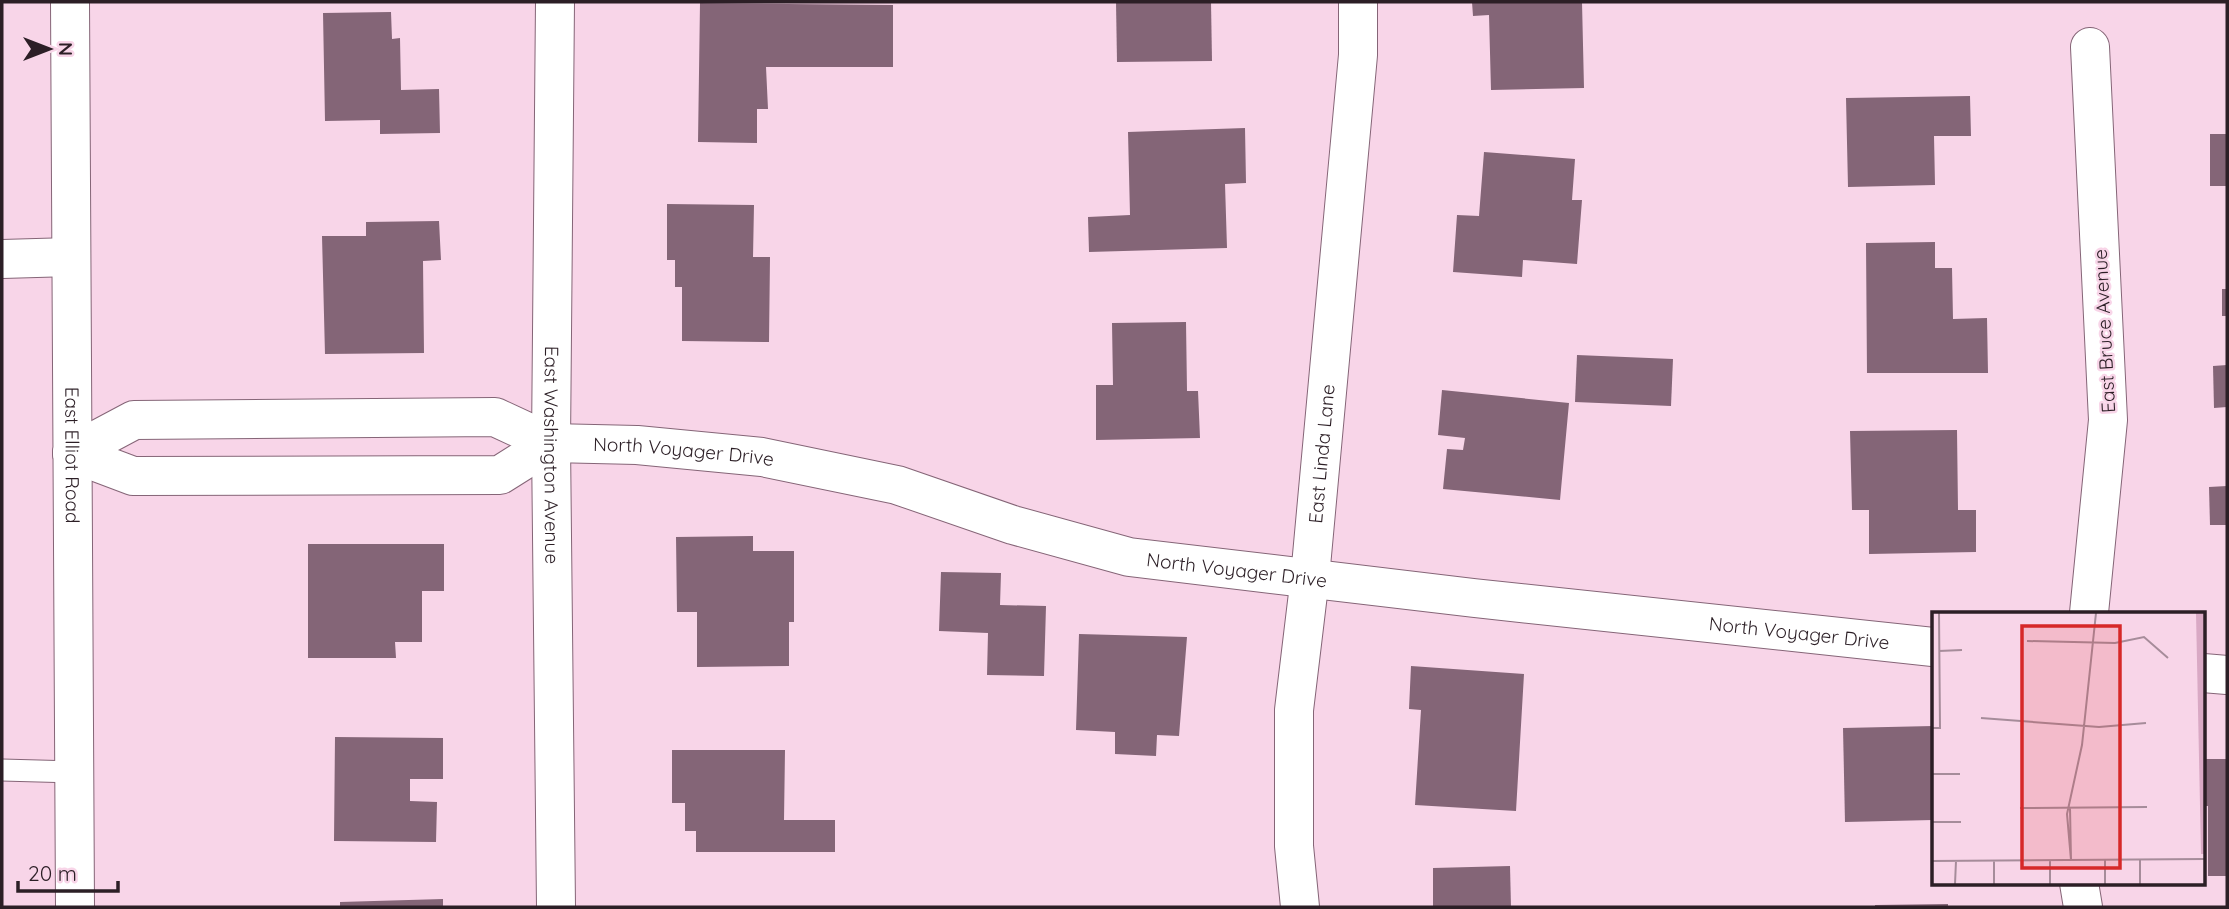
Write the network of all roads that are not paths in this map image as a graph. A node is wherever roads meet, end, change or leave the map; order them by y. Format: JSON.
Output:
{"nodes":[{"id":1,"x":70,"y":2,"type":"edge"},
{"id":2,"x":555,"y":2,"type":"edge"},
{"id":3,"x":1358,"y":2,"type":"edge"},
{"id":4,"x":2090,"y":47,"type":"dead end"},
{"id":5,"x":71,"y":257,"type":"junction"},
{"id":6,"x":2,"y":259,"type":"edge"},
{"id":7,"x":551,"y":443,"type":"junction"},
{"id":8,"x":72,"y":453,"type":"junction"},
{"id":9,"x":1310,"y":577,"type":"junction"},
{"id":10,"x":2089,"y":612,"type":"edge"},
{"id":11,"x":1932,"y":647,"type":"edge"},
{"id":12,"x":2204,"y":673,"type":"edge"},
{"id":13,"x":2227,"y":675,"type":"edge"},
{"id":14,"x":2,"y":770,"type":"edge"},
{"id":15,"x":75,"y":772,"type":"junction"},
{"id":16,"x":2079,"y":884,"type":"edge"},
{"id":17,"x":75,"y":907,"type":"edge"},
{"id":18,"x":556,"y":907,"type":"edge"},
{"id":19,"x":1300,"y":907,"type":"edge"},
{"id":20,"x":2083,"y":907,"type":"edge"}],
"edges":[{"from":1,"to":5,"type":"street","name":"East Elliot Road"},
{"from":2,"to":7,"type":"street","name":"East Washington Avenue"},
{"from":3,"to":9,"type":"street","name":"East Linda Lane"},
{"from":4,"to":10,"type":"street","name":"East Bruce Avenue"},
{"from":5,"to":6,"type":"street"},
{"from":5,"to":8,"type":"street","name":"East Elliot Road"},
{"from":7,"to":8,"type":"street"},
{"from":7,"to":8,"type":"street","name":"North Voyager Drive"},
{"from":7,"to":9,"type":"street","name":"North Voyager Drive"},
{"from":7,"to":18,"type":"street","name":"East Washington Avenue"},
{"from":8,"to":15,"type":"street","name":"East Elliot Road"},
{"from":9,"to":11,"type":"street","name":"North Voyager Drive"},
{"from":9,"to":19,"type":"street","name":"East Linda Lane"},
{"from":12,"to":13,"type":"street"},
{"from":14,"to":15,"type":"lane"},
{"from":15,"to":17,"type":"street","name":"East Elliot Road"},
{"from":16,"to":20,"type":"street"}]}
